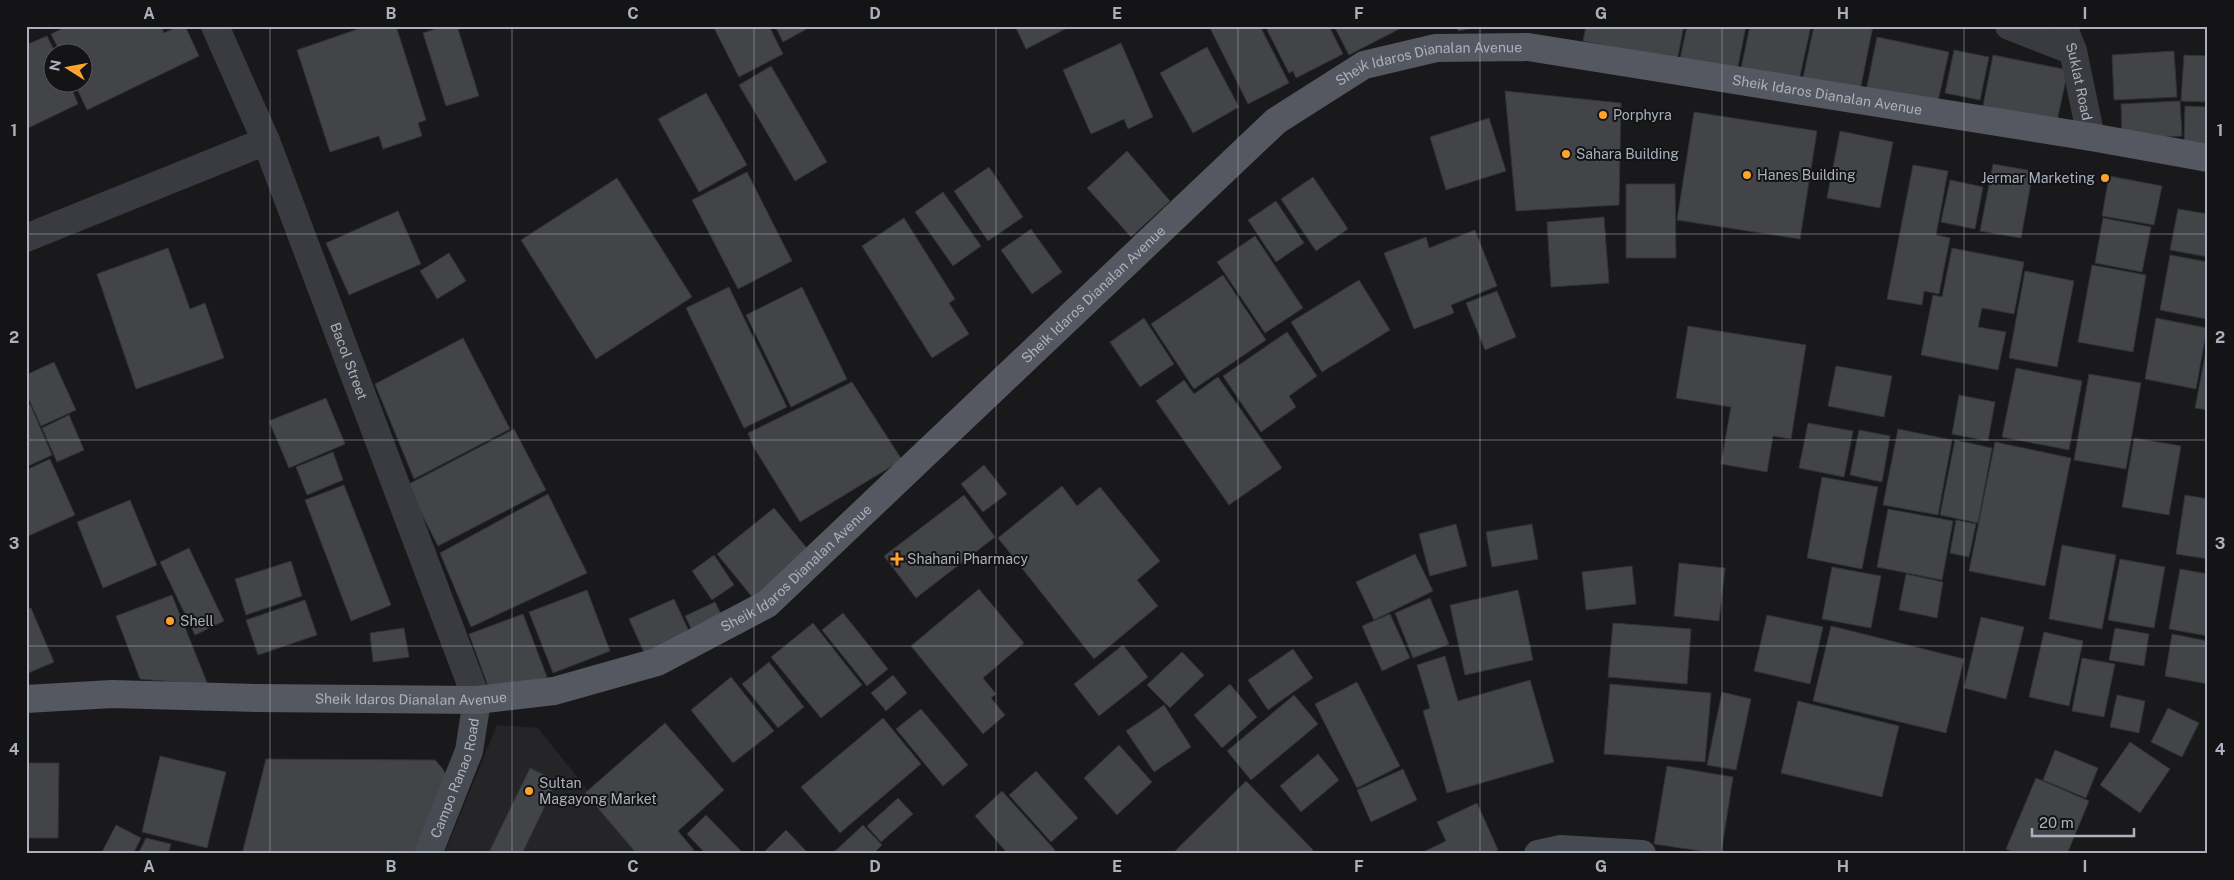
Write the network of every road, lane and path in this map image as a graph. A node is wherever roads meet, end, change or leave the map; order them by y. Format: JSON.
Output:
{"nodes":[{"id":1,"x":2009,"y":26,"type":"edge"},
{"id":2,"x":2063,"y":26,"type":"edge"},
{"id":3,"x":224,"y":29,"type":"edge"},
{"id":4,"x":2073,"y":51,"type":"junction"},
{"id":5,"x":2091,"y":137,"type":"junction"},
{"id":6,"x":266,"y":140,"type":"junction"},
{"id":7,"x":2208,"y":158,"type":"edge"},
{"id":8,"x":26,"y":238,"type":"edge"},
{"id":9,"x":26,"y":699,"type":"edge"},
{"id":10,"x":477,"y":700,"type":"junction"},
{"id":11,"x":428,"y":854,"type":"edge"},
{"id":12,"x":1538,"y":854,"type":"edge"},
{"id":13,"x":1642,"y":854,"type":"edge"}],
"edges":[{"from":1,"to":4,"type":"street"},
{"from":2,"to":4,"type":"street","name":"Suklat Road"},
{"from":3,"to":6,"type":"street","name":"Bacol Street"},
{"from":4,"to":5,"type":"street","name":"Suklat Road"},
{"from":5,"to":7,"type":"main road","name":"Sheik Idaros Dianalan Avenue"},
{"from":5,"to":10,"type":"main road","name":"Sheik Idaros Dianalan Avenue"},
{"from":6,"to":8,"type":"street"},
{"from":6,"to":10,"type":"street","name":"Bacol Street"},
{"from":9,"to":10,"type":"main road","name":"Sheik Idaros Dianalan Avenue"},
{"from":10,"to":11,"type":"main road","name":"Campo Ranao Road"},
{"from":12,"to":13,"type":"main road"}]}
